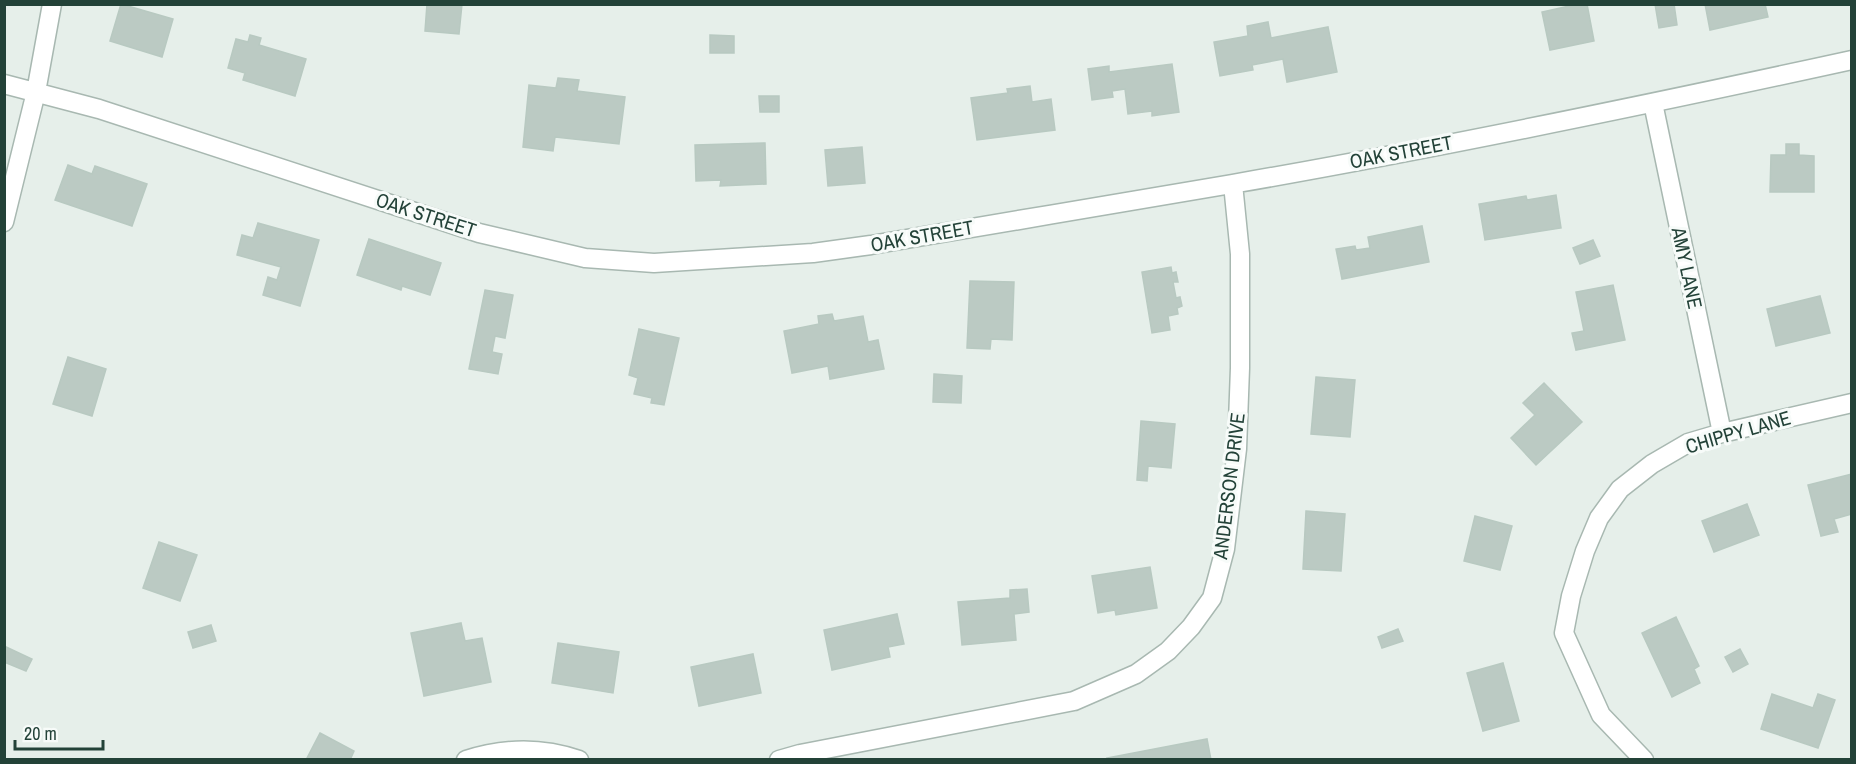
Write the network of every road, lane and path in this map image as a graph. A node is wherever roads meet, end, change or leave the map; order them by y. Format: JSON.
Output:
{"nodes":[{"id":1,"x":52,"y":4,"type":"edge"},
{"id":2,"x":1851,"y":60,"type":"edge"},
{"id":3,"x":4,"y":84,"type":"edge"},
{"id":4,"x":36,"y":92,"type":"junction"},
{"id":5,"x":1653,"y":103,"type":"junction"},
{"id":6,"x":1233,"y":184,"type":"junction"},
{"id":7,"x":4,"y":222,"type":"edge"},
{"id":8,"x":1851,"y":403,"type":"edge"},
{"id":9,"x":1722,"y":433,"type":"junction"},
{"id":10,"x":466,"y":759,"type":"edge"},
{"id":11,"x":579,"y":759,"type":"edge"},
{"id":12,"x":779,"y":759,"type":"edge"},
{"id":13,"x":1644,"y":759,"type":"edge"}],
"edges":[{"from":1,"to":4,"type":"street"},
{"from":2,"to":5,"type":"street","name":"OAK STREET"},
{"from":3,"to":4,"type":"street","name":"OAK STREET"},
{"from":4,"to":6,"type":"street","name":"OAK STREET"},
{"from":4,"to":7,"type":"street"},
{"from":5,"to":6,"type":"street","name":"OAK STREET"},
{"from":5,"to":9,"type":"street","name":"AMY LANE"},
{"from":6,"to":12,"type":"street","name":"ANDERSON DRIVE"},
{"from":8,"to":9,"type":"street","name":"CHIPPY LANE"},
{"from":9,"to":13,"type":"street","name":"CHIPPY LANE"},
{"from":10,"to":11,"type":"street"}]}
